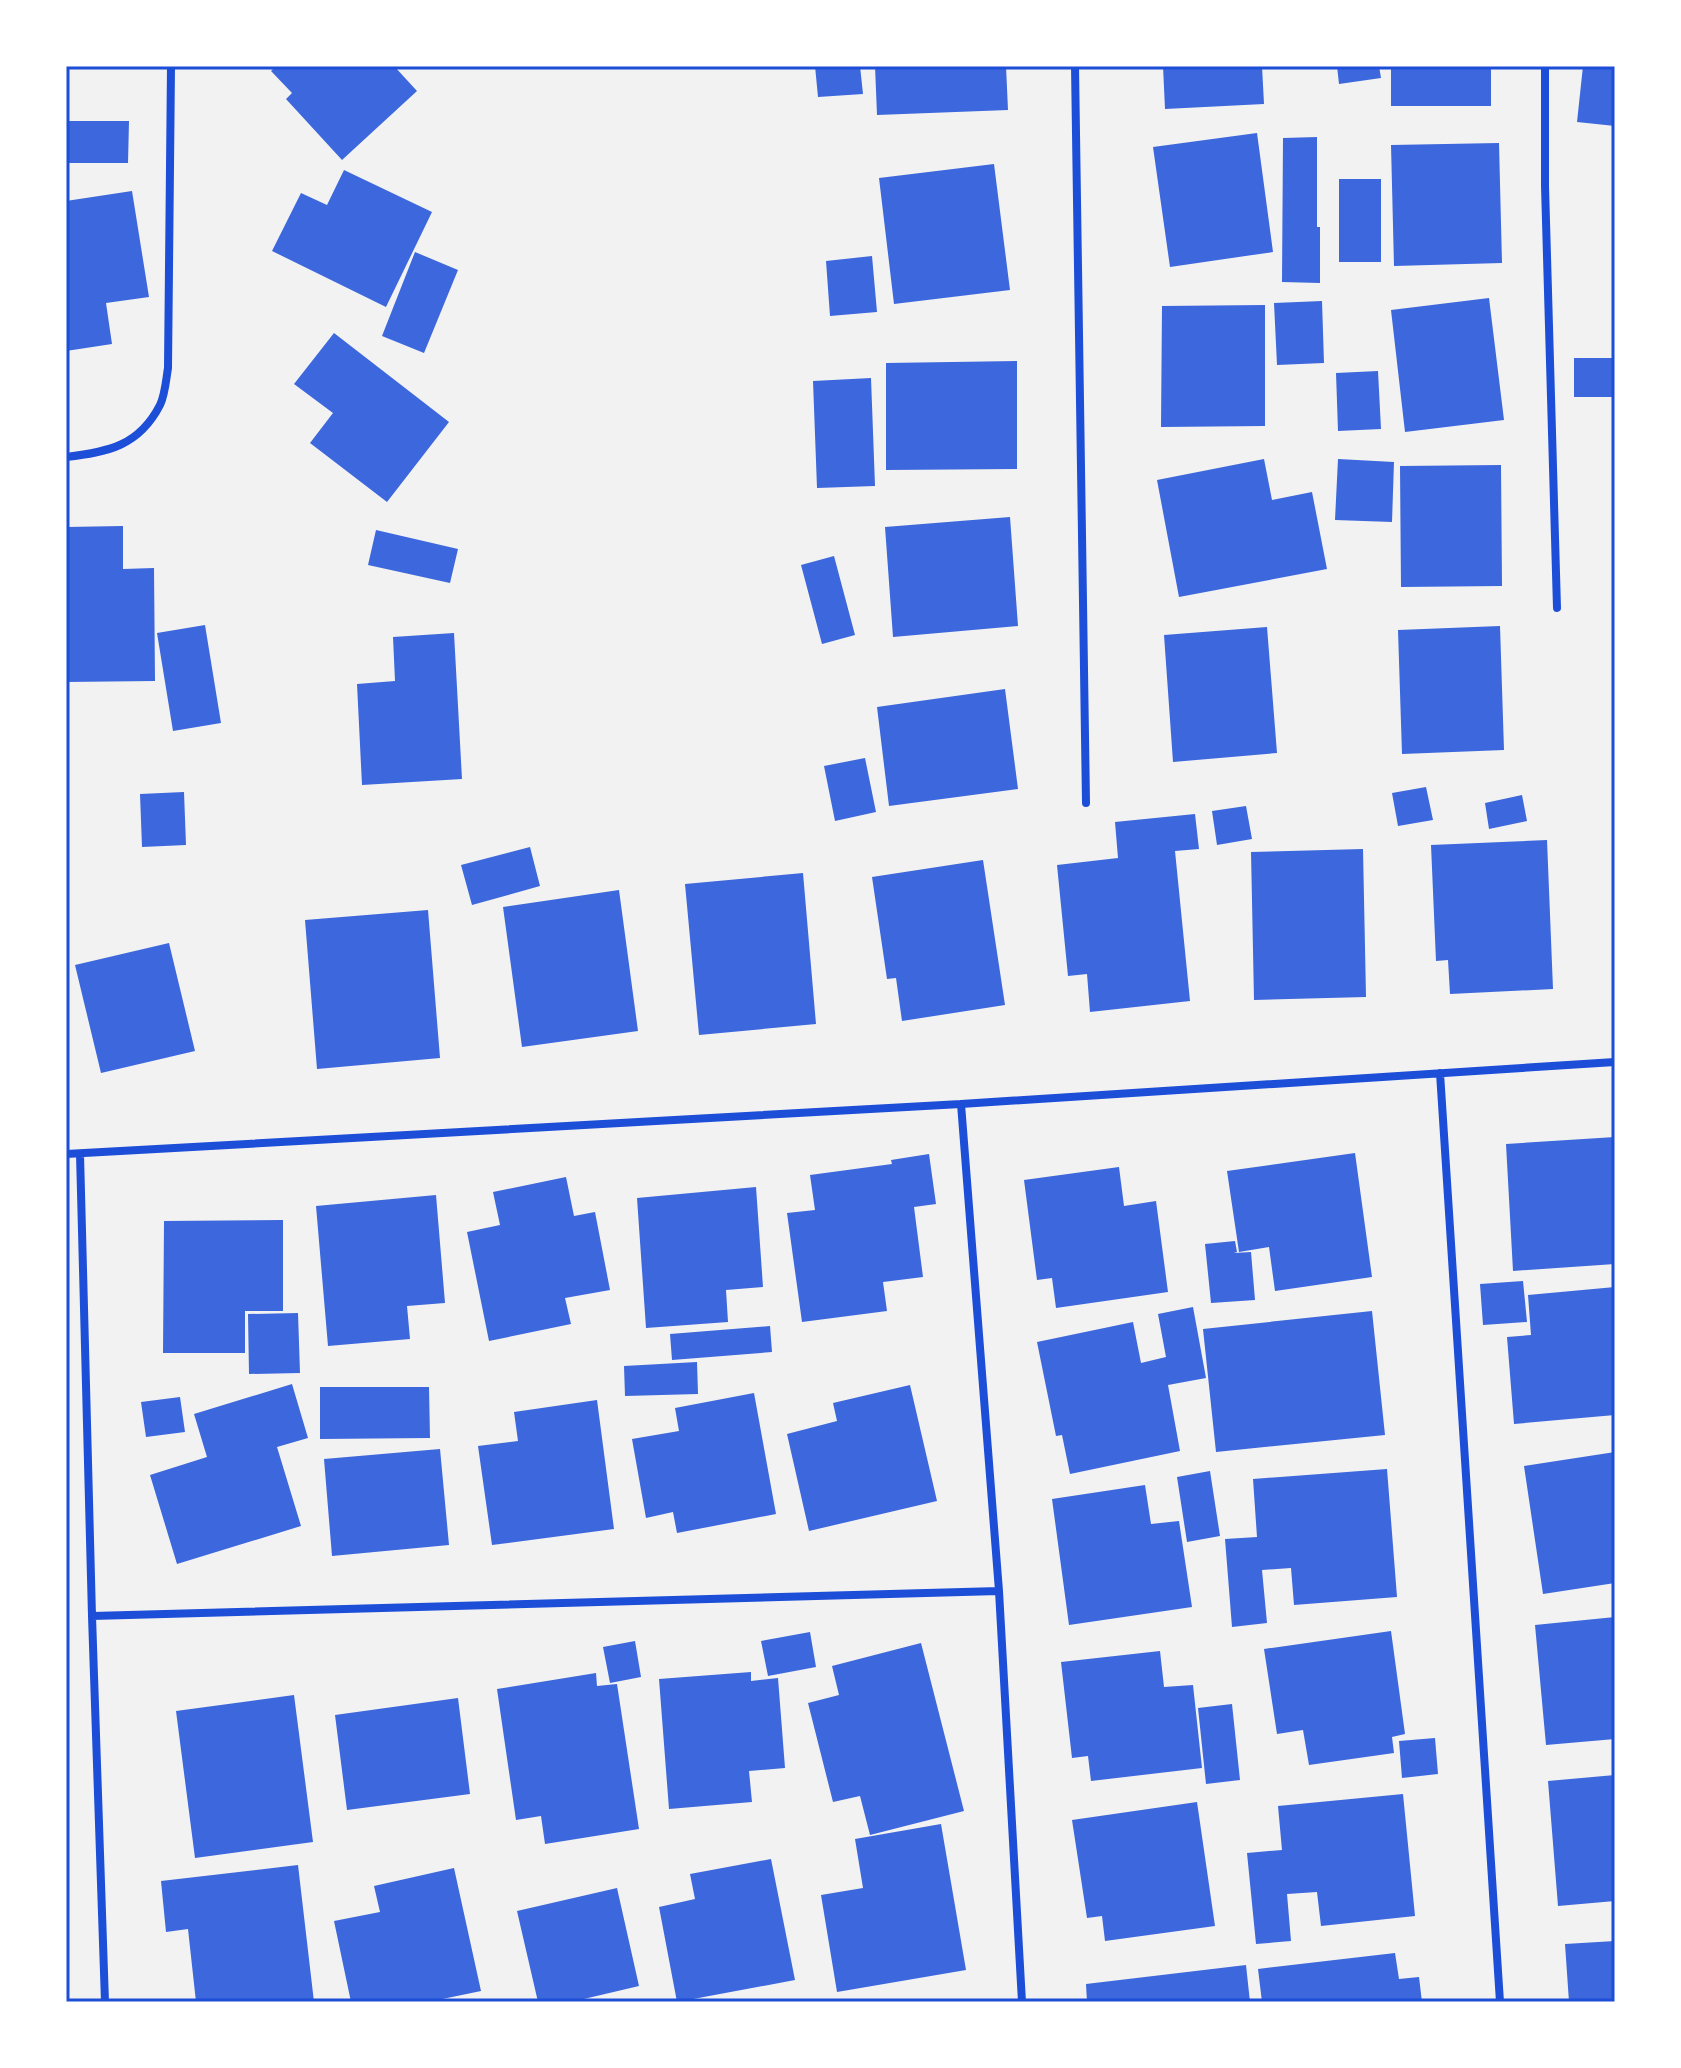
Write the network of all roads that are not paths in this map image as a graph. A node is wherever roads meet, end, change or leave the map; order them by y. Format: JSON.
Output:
{"nodes":[{"id":1,"x":171,"y":66,"type":"edge"},
{"id":2,"x":1075,"y":66,"type":"edge"},
{"id":3,"x":1545,"y":66,"type":"edge"},
{"id":4,"x":66,"y":457,"type":"edge"},
{"id":5,"x":1557,"y":608,"type":"dead end"},
{"id":6,"x":1086,"y":803,"type":"dead end"},
{"id":7,"x":1615,"y":1062,"type":"edge"},
{"id":8,"x":1440,"y":1073,"type":"junction"},
{"id":9,"x":961,"y":1104,"type":"junction"},
{"id":10,"x":66,"y":1154,"type":"edge"},
{"id":11,"x":80,"y":1154,"type":"junction"},
{"id":12,"x":999,"y":1591,"type":"junction"},
{"id":13,"x":92,"y":1616,"type":"junction"},
{"id":14,"x":105,"y":2002,"type":"edge"},
{"id":15,"x":1022,"y":2002,"type":"edge"},
{"id":16,"x":1500,"y":2002,"type":"edge"}],
"edges":[{"from":1,"to":4,"type":"street"},
{"from":2,"to":6,"type":"street"},
{"from":3,"to":5,"type":"street"},
{"from":7,"to":8,"type":"street"},
{"from":8,"to":9,"type":"street"},
{"from":8,"to":16,"type":"street"},
{"from":9,"to":11,"type":"street"},
{"from":9,"to":12,"type":"street"},
{"from":10,"to":11,"type":"street"},
{"from":11,"to":13,"type":"street"},
{"from":12,"to":13,"type":"street"},
{"from":12,"to":15,"type":"street"},
{"from":13,"to":14,"type":"street"}]}
